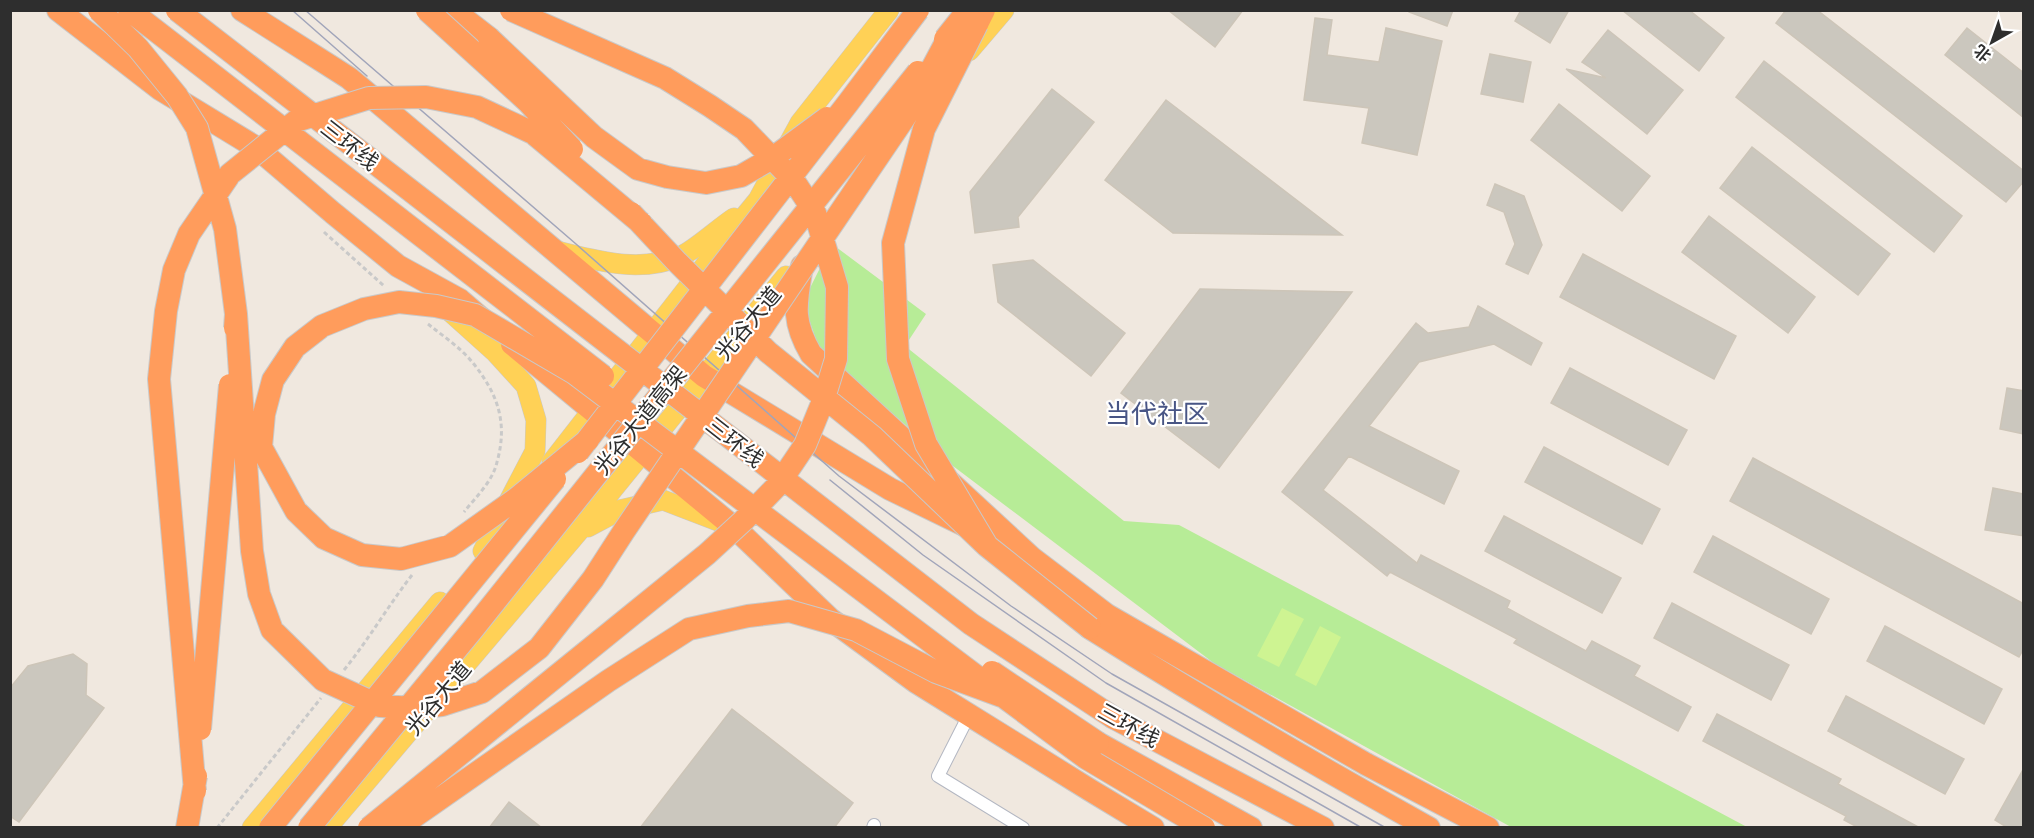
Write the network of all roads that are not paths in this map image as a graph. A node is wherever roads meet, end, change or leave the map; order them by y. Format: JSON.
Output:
{"nodes":[{"id":1,"x":57,"y":10,"type":"edge"},
{"id":2,"x":99,"y":10,"type":"edge"},
{"id":3,"x":129,"y":10,"type":"edge"},
{"id":4,"x":177,"y":10,"type":"edge"},
{"id":5,"x":242,"y":10,"type":"edge"},
{"id":6,"x":427,"y":10,"type":"edge"},
{"id":7,"x":453,"y":10,"type":"edge"},
{"id":8,"x":511,"y":10,"type":"edge"},
{"id":9,"x":889,"y":10,"type":"edge"},
{"id":10,"x":918,"y":10,"type":"edge"},
{"id":11,"x":968,"y":10,"type":"edge"},
{"id":12,"x":984,"y":10,"type":"edge"},
{"id":13,"x":1004,"y":10,"type":"edge"},
{"id":14,"x":953,"y":29,"type":"junction"},
{"id":15,"x":848,"y":104,"type":"junction"},
{"id":16,"x":758,"y":200,"type":"junction"},
{"id":17,"x":641,"y":223,"type":"junction"},
{"id":18,"x":552,"y":250,"type":"junction"},
{"id":19,"x":804,"y":255,"type":"junction"},
{"id":20,"x":398,"y":266,"type":"junction"},
{"id":21,"x":236,"y":314,"type":"junction"},
{"id":22,"x":653,"y":333,"type":"junction"},
{"id":23,"x":704,"y":376,"type":"junction"},
{"id":24,"x":592,"y":411,"type":"junction"},
{"id":25,"x":588,"y":440,"type":"junction"},
{"id":26,"x":643,"y":453,"type":"junction"},
{"id":27,"x":736,"y":529,"type":"junction"},
{"id":28,"x":579,"y":531,"type":"junction"},
{"id":29,"x":987,"y":546,"type":"junction"},
{"id":30,"x":483,"y":551,"type":"junction"},
{"id":31,"x":1032,"y":558,"type":"junction"},
{"id":32,"x":1248,"y":697,"type":"junction"},
{"id":33,"x":1004,"y":698,"type":"junction"},
{"id":34,"x":969,"y":715,"type":"junction"},
{"id":35,"x":1342,"y":779,"type":"junction"},
{"id":36,"x":195,"y":790,"type":"junction"},
{"id":37,"x":187,"y":828,"type":"edge"},
{"id":38,"x":252,"y":828,"type":"edge"},
{"id":39,"x":270,"y":828,"type":"edge"},
{"id":40,"x":309,"y":828,"type":"edge"},
{"id":41,"x":327,"y":828,"type":"edge"},
{"id":42,"x":369,"y":828,"type":"edge"},
{"id":43,"x":398,"y":828,"type":"edge"},
{"id":44,"x":1023,"y":828,"type":"edge"},
{"id":45,"x":1153,"y":828,"type":"edge"},
{"id":46,"x":1204,"y":828,"type":"edge"},
{"id":47,"x":1251,"y":828,"type":"edge"},
{"id":48,"x":1323,"y":828,"type":"edge"},
{"id":49,"x":1430,"y":828,"type":"edge"},
{"id":50,"x":1488,"y":828,"type":"edge"}],
"edges":[{"from":1,"to":20,"type":"highway"},
{"from":2,"to":21,"type":"highway","bridge":true},
{"from":3,"to":47,"type":"highway","name":"三环线","bridge":true},
{"from":4,"to":48,"type":"highway","name":"三环线","bridge":true},
{"from":5,"to":18,"type":"highway"},
{"from":6,"to":17,"type":"highway","bridge":true},
{"from":7,"to":15,"type":"highway","bridge":true},
{"from":8,"to":42,"type":"highway","bridge":true},
{"from":9,"to":16,"type":"main road"},
{"from":10,"to":15,"type":"highway","name":"光谷大道高架","bridge":true},
{"from":11,"to":14,"type":"highway","name":"光谷大道高架","bridge":true},
{"from":12,"to":29,"type":"highway","bridge":true},
{"from":13,"to":19,"type":"main road","name":"光谷大道"},
{"from":14,"to":21,"type":"highway","bridge":true},
{"from":14,"to":40,"type":"highway","name":"光谷大道高架","bridge":true},
{"from":15,"to":25,"type":"highway","name":"光谷大道高架","bridge":true},
{"from":16,"to":18,"type":"main road"},
{"from":16,"to":22,"type":"main road"},
{"from":17,"to":29,"type":"highway","bridge":true},
{"from":17,"to":36,"type":"highway","bridge":true},
{"from":18,"to":22,"type":"highway"},
{"from":19,"to":23,"type":"main road","name":"光谷大道"},
{"from":19,"to":31,"type":"highway"},
{"from":20,"to":24,"type":"highway"},
{"from":20,"to":30,"type":"main road"},
{"from":21,"to":36,"type":"highway","bridge":true},
{"from":22,"to":23,"type":"highway"},
{"from":22,"to":24,"type":"main road"},
{"from":23,"to":26,"type":"main road","name":"光谷大道"},
{"from":23,"to":31,"type":"highway"},
{"from":24,"to":26,"type":"highway"},
{"from":24,"to":30,"type":"main road"},
{"from":25,"to":33,"type":"highway","bridge":true},
{"from":25,"to":39,"type":"highway","name":"光谷大道高架","bridge":true},
{"from":26,"to":27,"type":"highway"},
{"from":26,"to":28,"type":"main road","name":"光谷大道"},
{"from":27,"to":28,"type":"main road"},
{"from":27,"to":34,"type":"highway"},
{"from":28,"to":41,"type":"main road","name":"光谷大道"},
{"from":29,"to":35,"type":"highway","bridge":true},
{"from":30,"to":38,"type":"main road"},
{"from":31,"to":32,"type":"highway"},
{"from":32,"to":35,"type":"highway"},
{"from":32,"to":50,"type":"highway"},
{"from":33,"to":43,"type":"highway","bridge":true},
{"from":33,"to":46,"type":"highway","bridge":true},
{"from":34,"to":44,"type":"street"},
{"from":34,"to":45,"type":"highway"},
{"from":35,"to":49,"type":"highway"},
{"from":36,"to":37,"type":"highway","bridge":true}]}
